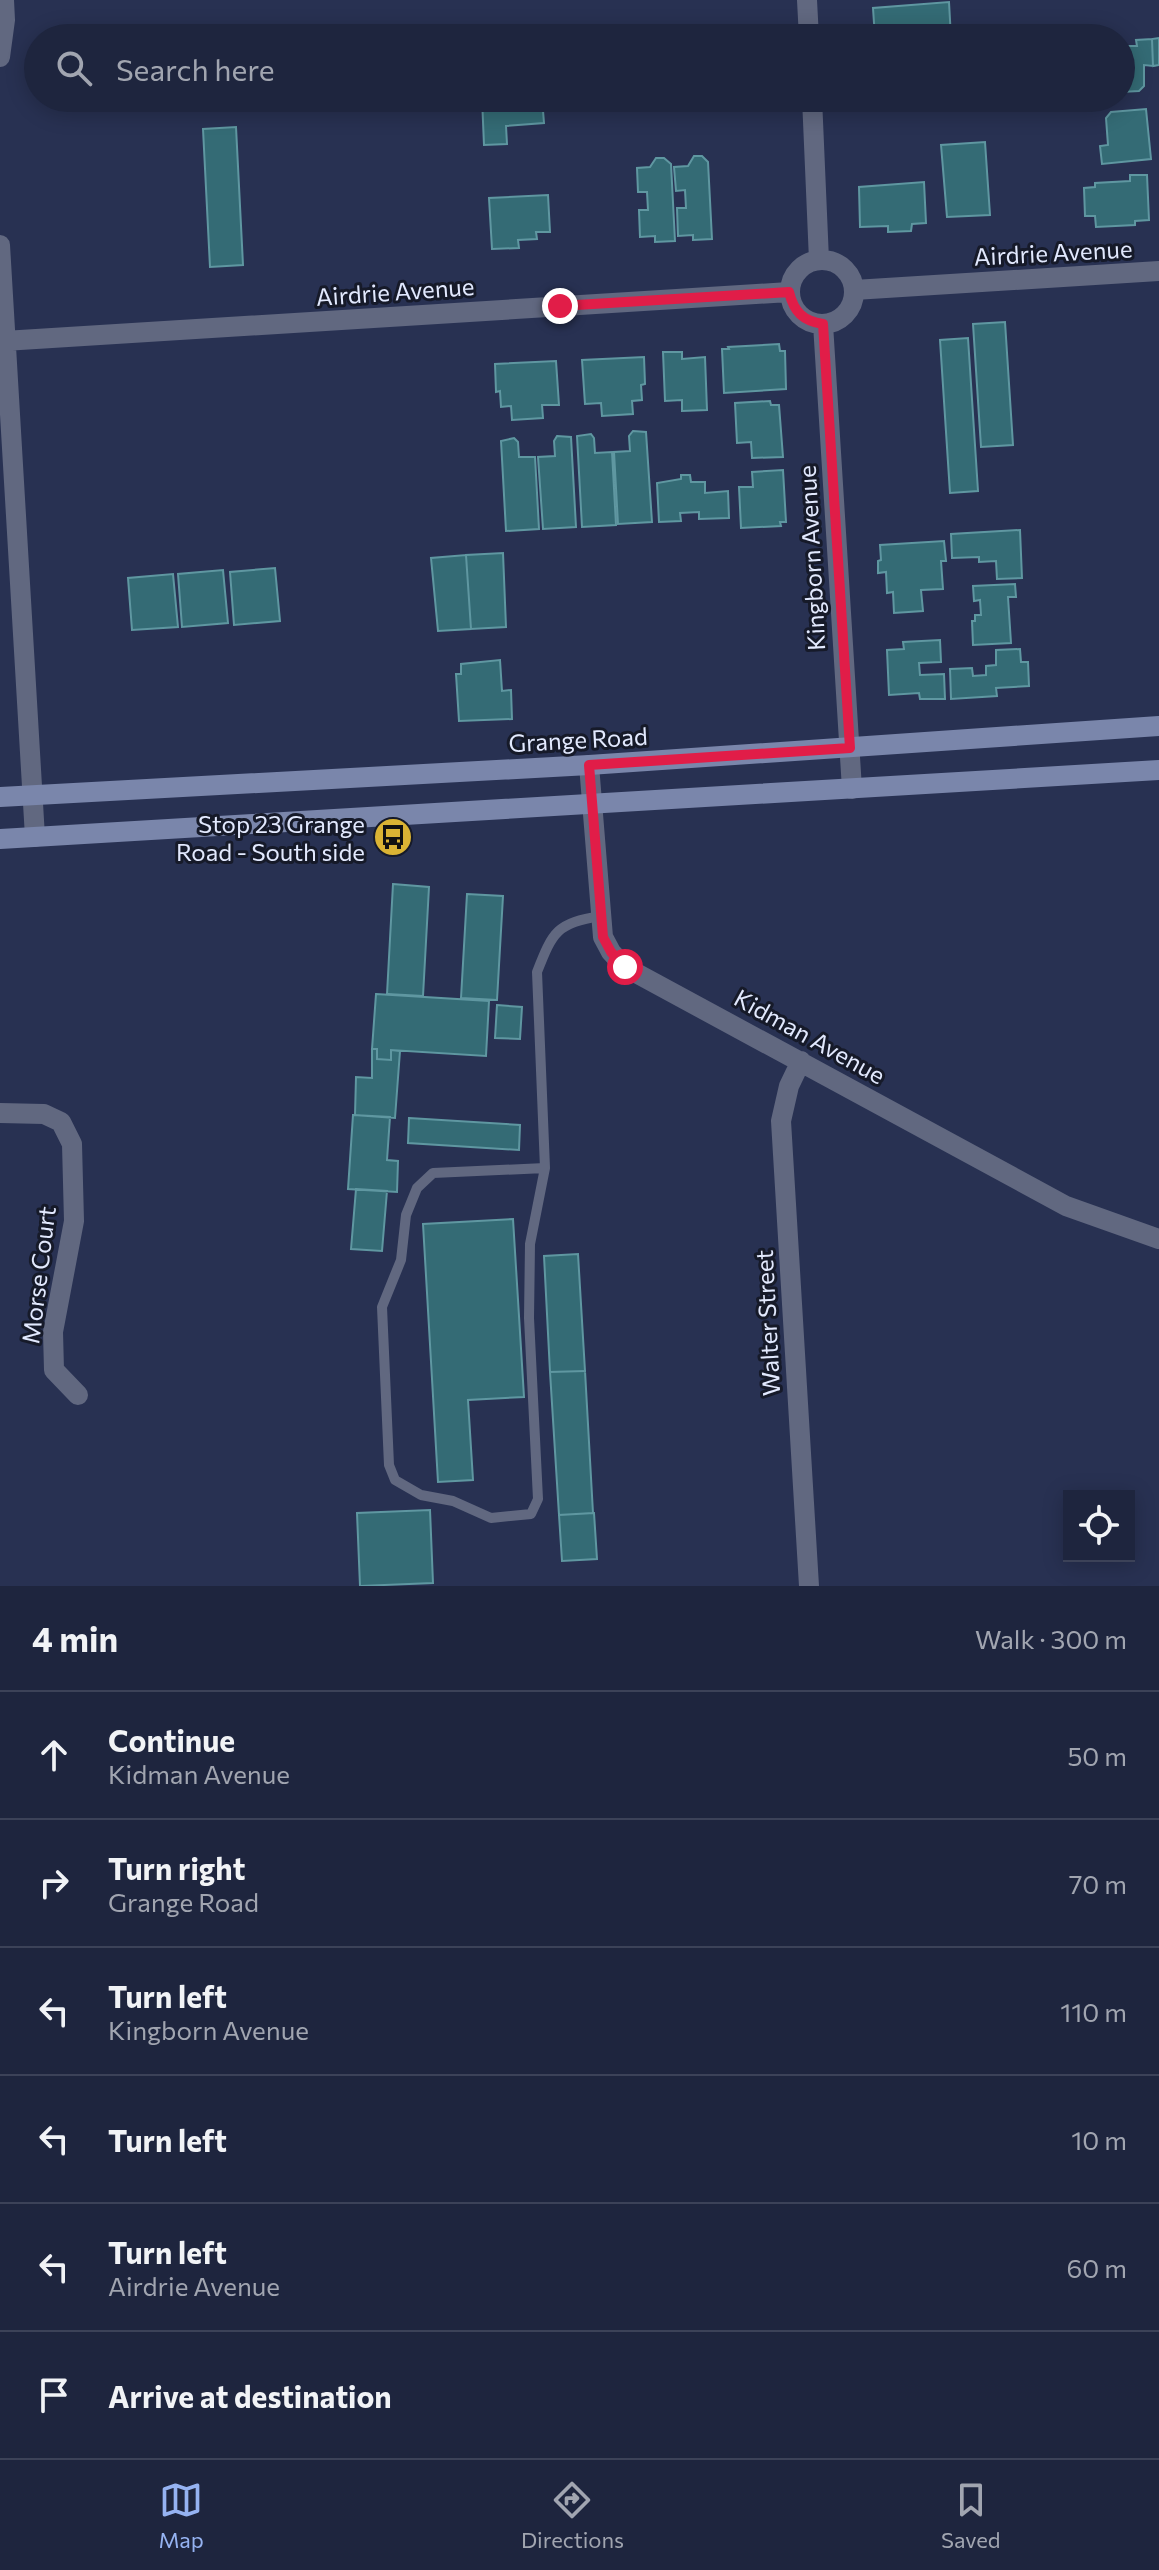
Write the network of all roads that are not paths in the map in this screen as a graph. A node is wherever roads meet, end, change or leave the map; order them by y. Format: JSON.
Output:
{"nodes":[{"id":1,"x":4,"y":0,"type":"edge"},
{"id":2,"x":807,"y":0,"type":"edge"},
{"id":3,"x":808,"y":24,"type":"edge"},
{"id":4,"x":0,"y":57,"type":"edge"},
{"id":5,"x":813,"y":112,"type":"edge"},
{"id":6,"x":0,"y":245,"type":"edge"},
{"id":7,"x":819,"y":260,"type":"junction"},
{"id":8,"x":1159,"y":271,"type":"edge"},
{"id":9,"x":854,"y":290,"type":"junction"},
{"id":10,"x":789,"y":292,"type":"junction"},
{"id":11,"x":823,"y":324,"type":"junction"},
{"id":12,"x":4,"y":341,"type":"junction"},
{"id":13,"x":1159,"y":726,"type":"edge"},
{"id":14,"x":850,"y":748,"type":"junction"},
{"id":15,"x":589,"y":765,"type":"junction"},
{"id":16,"x":1159,"y":770,"type":"edge"},
{"id":17,"x":852,"y":789,"type":"junction"},
{"id":18,"x":31,"y":795,"type":"junction"},
{"id":19,"x":0,"y":797,"type":"edge"},
{"id":20,"x":592,"y":803,"type":"junction"},
{"id":21,"x":35,"y":837,"type":"junction"},
{"id":22,"x":0,"y":839,"type":"edge"},
{"id":23,"x":601,"y":916,"type":"junction"},
{"id":24,"x":801,"y":1061,"type":"junction"},
{"id":25,"x":0,"y":1113,"type":"edge"},
{"id":26,"x":545,"y":1168,"type":"junction"},
{"id":27,"x":1159,"y":1239,"type":"edge"},
{"id":28,"x":78,"y":1395,"type":"dead end"},
{"id":29,"x":809,"y":1586,"type":"edge"}],
"edges":[{"from":1,"to":4,"type":"street"},
{"from":2,"to":3,"type":"street"},
{"from":5,"to":7,"type":"street"},
{"from":6,"to":12,"type":"street"},
{"from":7,"to":9,"type":"street"},
{"from":7,"to":10,"type":"street"},
{"from":8,"to":9,"type":"street","name":"Airdrie Avenue"},
{"from":9,"to":11,"type":"street"},
{"from":10,"to":11,"type":"street"},
{"from":10,"to":12,"type":"street","name":"Airdrie Avenue"},
{"from":11,"to":14,"type":"street","name":"Kingborn Avenue"},
{"from":12,"to":18,"type":"street"},
{"from":13,"to":14,"type":"main road","name":"Grange Road"},
{"from":14,"to":15,"type":"main road","name":"Grange Road"},
{"from":14,"to":17,"type":"street","name":"Kingborn Avenue"},
{"from":15,"to":18,"type":"main road","name":"Grange Road"},
{"from":15,"to":20,"type":"street","name":"Kidman Avenue"},
{"from":16,"to":17,"type":"main road"},
{"from":17,"to":20,"type":"main road"},
{"from":18,"to":19,"type":"main road","name":"Grange Road"},
{"from":18,"to":21,"type":"street"},
{"from":20,"to":21,"type":"main road"},
{"from":20,"to":23,"type":"street","name":"Kidman Avenue"},
{"from":21,"to":22,"type":"main road"},
{"from":23,"to":24,"type":"street","name":"Kidman Avenue"},
{"from":23,"to":26,"type":"lane"},
{"from":24,"to":27,"type":"street","name":"Kidman Avenue"},
{"from":24,"to":29,"type":"street","name":"Walter Street"},
{"from":25,"to":28,"type":"street","name":"Morse Court"},
{"from":26,"to":26,"type":"lane"}]}
